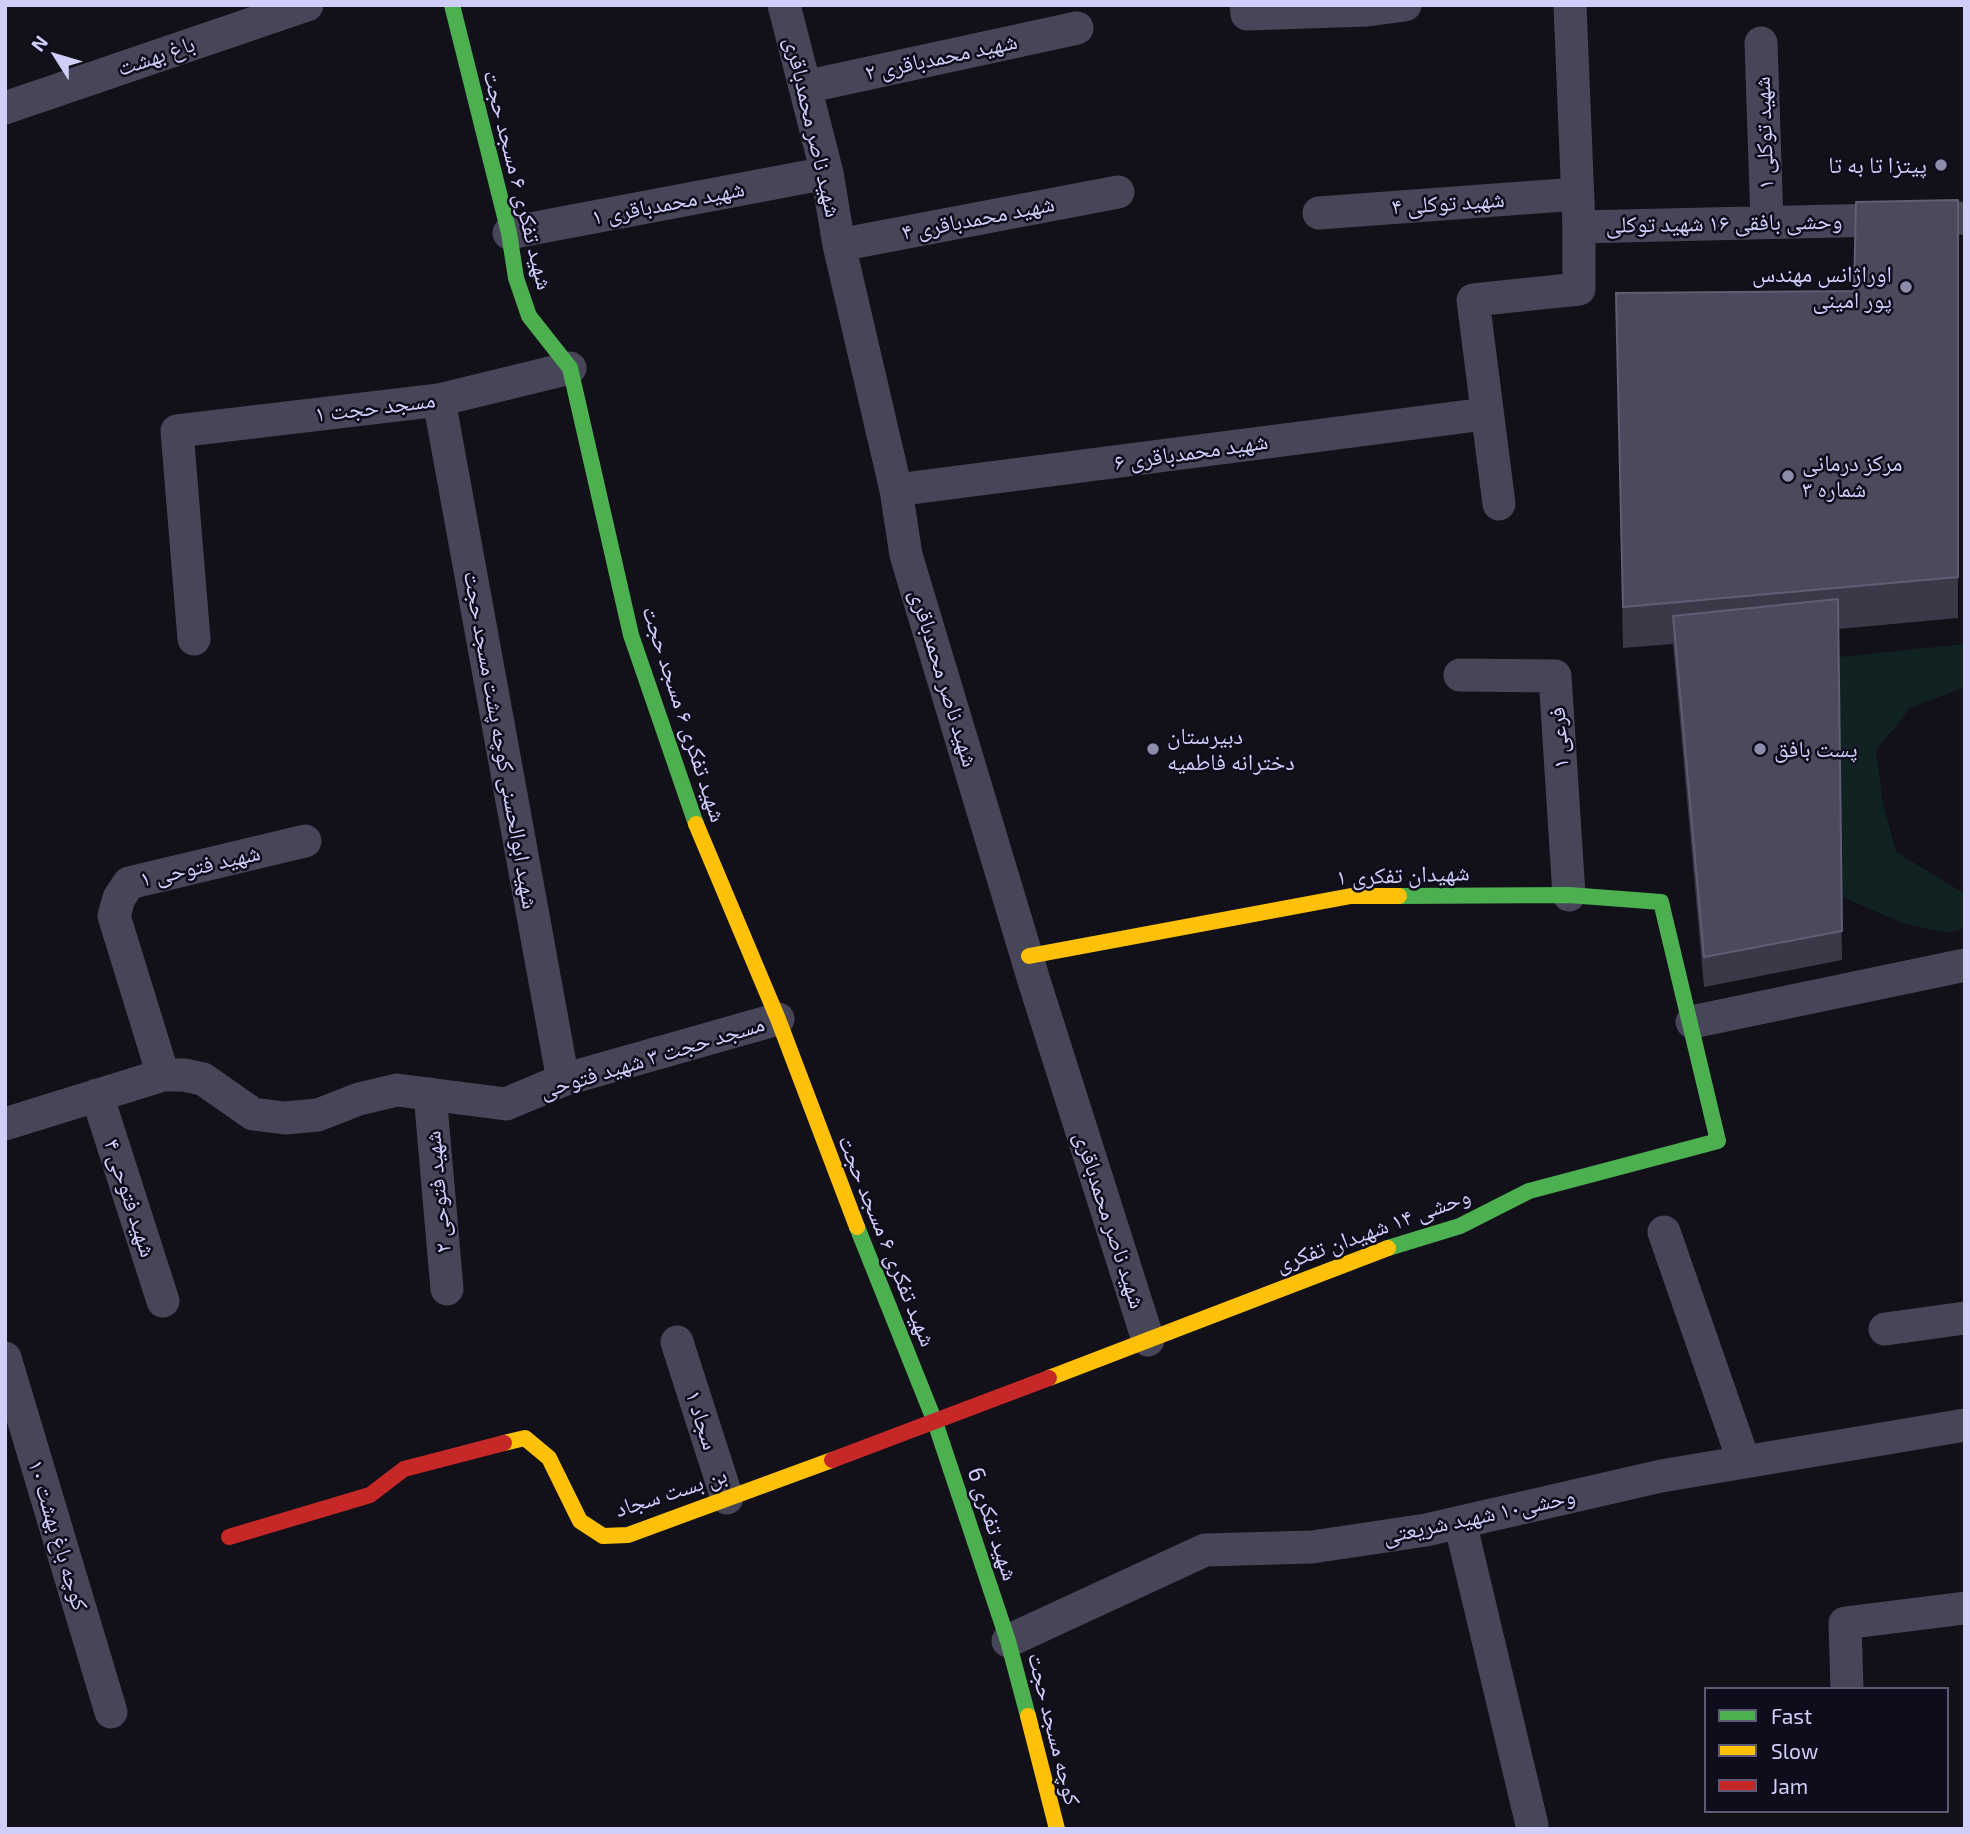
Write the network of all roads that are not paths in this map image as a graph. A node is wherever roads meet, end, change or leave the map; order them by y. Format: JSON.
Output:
{"nodes":[{"id":1,"x":307,"y":5,"type":"edge"},
{"id":2,"x":452,"y":5,"type":"edge"},
{"id":3,"x":785,"y":5,"type":"edge"},
{"id":4,"x":1246,"y":5,"type":"edge"},
{"id":5,"x":1405,"y":5,"type":"edge"},
{"id":6,"x":1570,"y":5,"type":"edge"},
{"id":7,"x":1077,"y":28,"type":"dead end"},
{"id":8,"x":1760,"y":43,"type":"dead end"},
{"id":9,"x":805,"y":87,"type":"junction"},
{"id":10,"x":5,"y":108,"type":"edge"},
{"id":11,"x":827,"y":173,"type":"junction"},
{"id":12,"x":1118,"y":192,"type":"dead end"},
{"id":13,"x":1577,"y":194,"type":"junction"},
{"id":14,"x":1319,"y":213,"type":"dead end"},
{"id":15,"x":1965,"y":218,"type":"edge"},
{"id":16,"x":1767,"y":222,"type":"junction"},
{"id":17,"x":1578,"y":227,"type":"junction"},
{"id":18,"x":509,"y":233,"type":"junction"},
{"id":19,"x":839,"y":245,"type":"junction"},
{"id":20,"x":570,"y":368,"type":"junction"},
{"id":21,"x":439,"y":400,"type":"junction"},
{"id":22,"x":1485,"y":414,"type":"junction"},
{"id":23,"x":896,"y":490,"type":"junction"},
{"id":24,"x":1499,"y":504,"type":"dead end"},
{"id":25,"x":194,"y":639,"type":"dead end"},
{"id":26,"x":1460,"y":675,"type":"dead end"},
{"id":27,"x":305,"y":841,"type":"dead end"},
{"id":28,"x":1569,"y":895,"type":"junction"},
{"id":29,"x":1029,"y":956,"type":"junction"},
{"id":30,"x":1965,"y":965,"type":"edge"},
{"id":31,"x":778,"y":1019,"type":"junction"},
{"id":32,"x":1692,"y":1022,"type":"junction"},
{"id":33,"x":163,"y":1075,"type":"junction"},
{"id":34,"x":563,"y":1080,"type":"junction"},
{"id":35,"x":430,"y":1094,"type":"junction"},
{"id":36,"x":97,"y":1095,"type":"junction"},
{"id":37,"x":5,"y":1124,"type":"edge"},
{"id":38,"x":1664,"y":1231,"type":"dead end"},
{"id":39,"x":447,"y":1289,"type":"dead end"},
{"id":40,"x":163,"y":1301,"type":"dead end"},
{"id":41,"x":1965,"y":1318,"type":"edge"},
{"id":42,"x":1885,"y":1329,"type":"dead end"},
{"id":43,"x":1148,"y":1339,"type":"junction"},
{"id":44,"x":677,"y":1342,"type":"dead end"},
{"id":45,"x":5,"y":1358,"type":"edge"},
{"id":46,"x":934,"y":1422,"type":"junction"},
{"id":47,"x":1965,"y":1425,"type":"edge"},
{"id":48,"x":1744,"y":1462,"type":"junction"},
{"id":49,"x":727,"y":1498,"type":"junction"},
{"id":50,"x":1460,"y":1522,"type":"junction"},
{"id":51,"x":229,"y":1537,"type":"dead end"},
{"id":52,"x":1965,"y":1608,"type":"edge"},
{"id":53,"x":1008,"y":1641,"type":"junction"},
{"id":54,"x":1847,"y":1687,"type":"edge"},
{"id":55,"x":111,"y":1712,"type":"dead end"},
{"id":56,"x":1532,"y":1825,"type":"dead end"},
{"id":57,"x":1057,"y":1829,"type":"edge"}],
"edges":[{"from":1,"to":10,"type":"street","name":"باغ بهشت"},
{"from":2,"to":18,"type":"street","name":"شهید تفکری ۶ مسجد حجت"},
{"from":3,"to":9,"type":"street","name":"شهید ناصر محمدباقری"},
{"from":4,"to":5,"type":"street"},
{"from":6,"to":13,"type":"street","name":"وحشی بافقی ۱۶ شهید توکلی"},
{"from":7,"to":9,"type":"street","name":"شهید محمدباقری ۲"},
{"from":8,"to":16,"type":"street","name":"شهید توکلی ۱"},
{"from":9,"to":11,"type":"street","name":"شهید ناصر محمدباقری"},
{"from":11,"to":18,"type":"street","name":"شهید محمدباقری ۱"},
{"from":11,"to":19,"type":"street","name":"شهید ناصر محمدباقری"},
{"from":12,"to":19,"type":"street","name":"شهید محمدباقری ۴"},
{"from":13,"to":14,"type":"street","name":"شهید توکلی ۴"},
{"from":13,"to":17,"type":"street","name":"وحشی بافقی ۱۶ شهید توکلی"},
{"from":15,"to":16,"type":"street","name":"وحشی بافقی ۱۶ شهید توکلی"},
{"from":16,"to":17,"type":"street","name":"وحشی بافقی ۱۶ شهید توکلی"},
{"from":17,"to":22,"type":"street"},
{"from":18,"to":20,"type":"street","name":"شهید تفکری ۶ مسجد حجت"},
{"from":19,"to":23,"type":"street","name":"شهید ناصر محمدباقری"},
{"from":20,"to":21,"type":"street","name":"مسجد حجت ۱"},
{"from":20,"to":31,"type":"street","name":"شهید تفکری ۶ مسجد حجت"},
{"from":21,"to":25,"type":"street","name":"مسجد حجت ۱"},
{"from":21,"to":34,"type":"street","name":"شهید ابوالحسنی کوچه پشت مسجد حجت"},
{"from":22,"to":23,"type":"street","name":"شهید محمدباقری ۶"},
{"from":22,"to":24,"type":"street"},
{"from":23,"to":29,"type":"street","name":"شهید ناصر محمدباقری"},
{"from":26,"to":28,"type":"street","name":"فرعی ۱"},
{"from":27,"to":33,"type":"street","name":"شهید فتوحی ۱"},
{"from":28,"to":29,"type":"street","name":"شهیدان تفکری ۱"},
{"from":28,"to":32,"type":"street","name":"شهیدان تفکری ۱"},
{"from":29,"to":43,"type":"street","name":"شهید ناصر محمدباقری"},
{"from":30,"to":32,"type":"street"},
{"from":31,"to":34,"type":"street","name":"مسجد حجت ۳ شهید فتوحی"},
{"from":31,"to":46,"type":"street","name":"شهید تفکری ۶ مسجد حجت"},
{"from":32,"to":43,"type":"street","name":"وحشی ۱۴ شهیدان تفکری"},
{"from":33,"to":35,"type":"street","name":"مسجد حجت ۳ شهید فتوحی"},
{"from":33,"to":36,"type":"street","name":"مسجد حجت ۳ شهید فتوحی"},
{"from":34,"to":35,"type":"street","name":"مسجد حجت ۳ شهید فتوحی"},
{"from":35,"to":39,"type":"street","name":"شهید فتوحی ۲"},
{"from":36,"to":37,"type":"street","name":"مسجد حجت ۳ شهید فتوحی"},
{"from":36,"to":40,"type":"street","name":"شهید فتوحی ۴"},
{"from":38,"to":48,"type":"street"},
{"from":41,"to":42,"type":"street"},
{"from":43,"to":46,"type":"street","name":"وحشی ۱۴ شهیدان تفکری"},
{"from":44,"to":49,"type":"street","name":"سجاد ۱"},
{"from":45,"to":55,"type":"street","name":"کوچه باغ بهشت ۱۰"},
{"from":46,"to":49,"type":"street","name":"بن بست سجاد"},
{"from":46,"to":53,"type":"street","name":"شهید تفکری 6"},
{"from":47,"to":48,"type":"street","name":"وحشی۱۰ شهید شریعتی"},
{"from":48,"to":50,"type":"street","name":"وحشی۱۰ شهید شریعتی"},
{"from":49,"to":51,"type":"street","name":"بن بست سجاد"},
{"from":50,"to":53,"type":"street","name":"وحشی۱۰ شهید شریعتی"},
{"from":50,"to":56,"type":"street"},
{"from":52,"to":54,"type":"street"},
{"from":53,"to":57,"type":"street","name":"کوچه مسجد حجت"}]}
